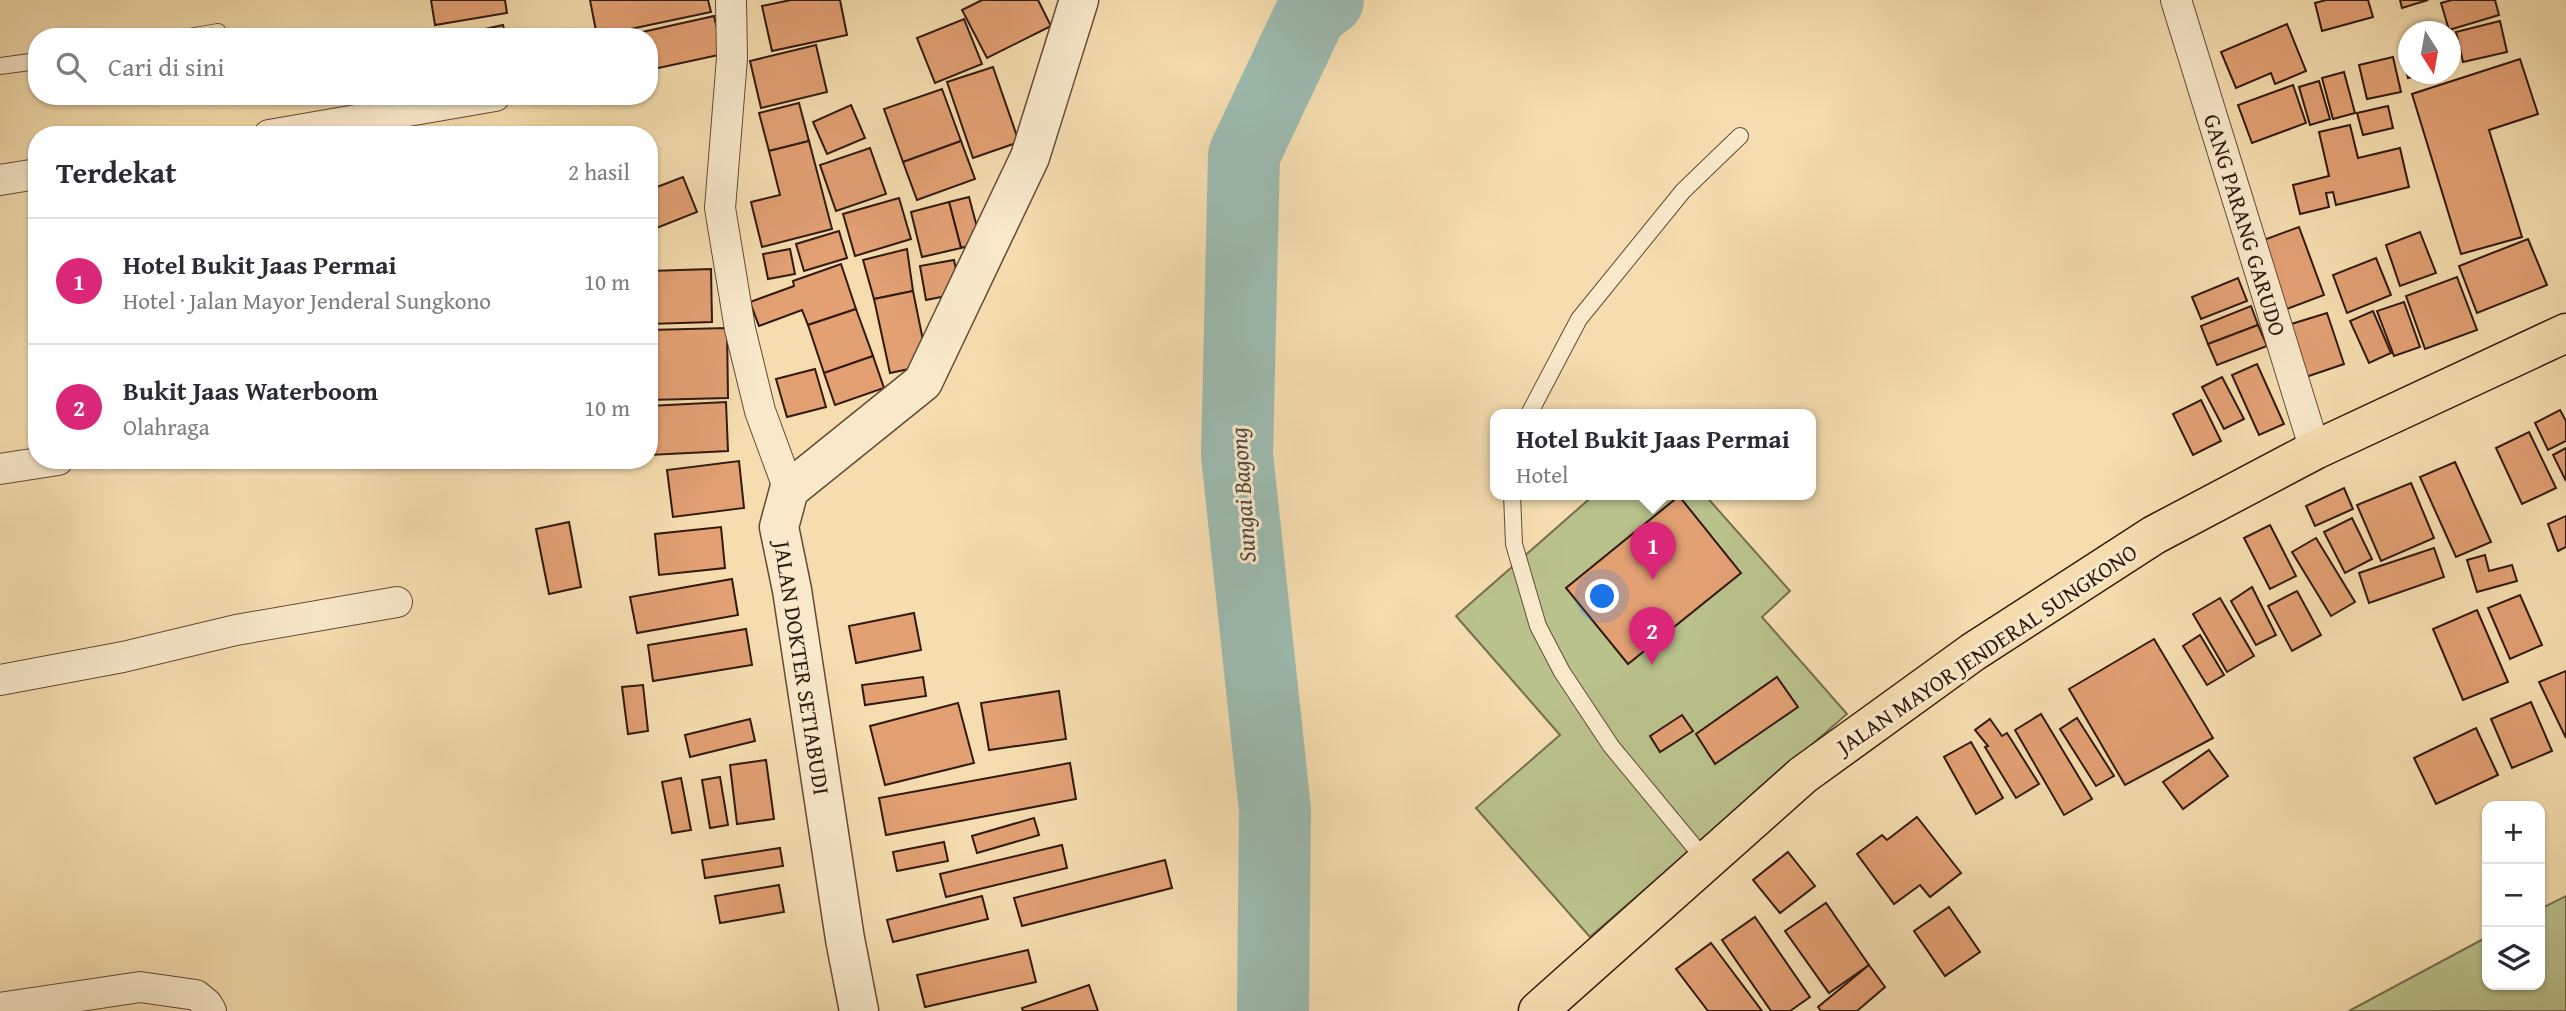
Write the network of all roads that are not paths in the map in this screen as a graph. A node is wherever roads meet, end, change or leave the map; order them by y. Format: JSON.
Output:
{"nodes":[{"id":1,"x":731,"y":0,"type":"edge"},
{"id":2,"x":1079,"y":0,"type":"edge"},
{"id":3,"x":2176,"y":0,"type":"edge"},
{"id":4,"x":28,"y":62,"type":"edge"},
{"id":5,"x":0,"y":66,"type":"edge"},
{"id":6,"x":443,"y":105,"type":"edge"},
{"id":7,"x":321,"y":126,"type":"edge"},
{"id":8,"x":1740,"y":136,"type":"dead end"},
{"id":9,"x":28,"y":175,"type":"edge"},
{"id":10,"x":0,"y":180,"type":"edge"},
{"id":11,"x":2566,"y":333,"type":"edge"},
{"id":12,"x":1532,"y":409,"type":"edge"},
{"id":13,"x":2315,"y":450,"type":"junction"},
{"id":14,"x":28,"y":465,"type":"edge"},
{"id":15,"x":0,"y":469,"type":"edge"},
{"id":16,"x":789,"y":490,"type":"junction"},
{"id":17,"x":1512,"y":500,"type":"edge"},
{"id":18,"x":397,"y":602,"type":"dead end"},
{"id":19,"x":0,"y":680,"type":"edge"},
{"id":20,"x":1706,"y":861,"type":"junction"},
{"id":21,"x":0,"y":1008,"type":"edge"},
{"id":22,"x":211,"y":1011,"type":"edge"},
{"id":23,"x":859,"y":1011,"type":"edge"},
{"id":24,"x":1538,"y":1011,"type":"edge"}],
"edges":[{"from":1,"to":16,"type":"street"},
{"from":2,"to":16,"type":"street"},
{"from":3,"to":13,"type":"street","name":"GANG PARANG GARUDO"},
{"from":4,"to":5,"type":"lane"},
{"from":6,"to":7,"type":"street"},
{"from":8,"to":12,"type":"lane"},
{"from":9,"to":10,"type":"street"},
{"from":11,"to":13,"type":"highway","name":"JALAN MAYOR JENDERAL SUNGKONO"},
{"from":13,"to":20,"type":"highway","name":"JALAN MAYOR JENDERAL SUNGKONO"},
{"from":14,"to":15,"type":"street"},
{"from":16,"to":23,"type":"street","name":"JALAN DOKTER SETIABUDI"},
{"from":17,"to":20,"type":"lane"},
{"from":18,"to":19,"type":"street"},
{"from":20,"to":24,"type":"highway","name":"JALAN MAYOR JENDERAL SUNGKONO"},
{"from":21,"to":22,"type":"street"}]}
